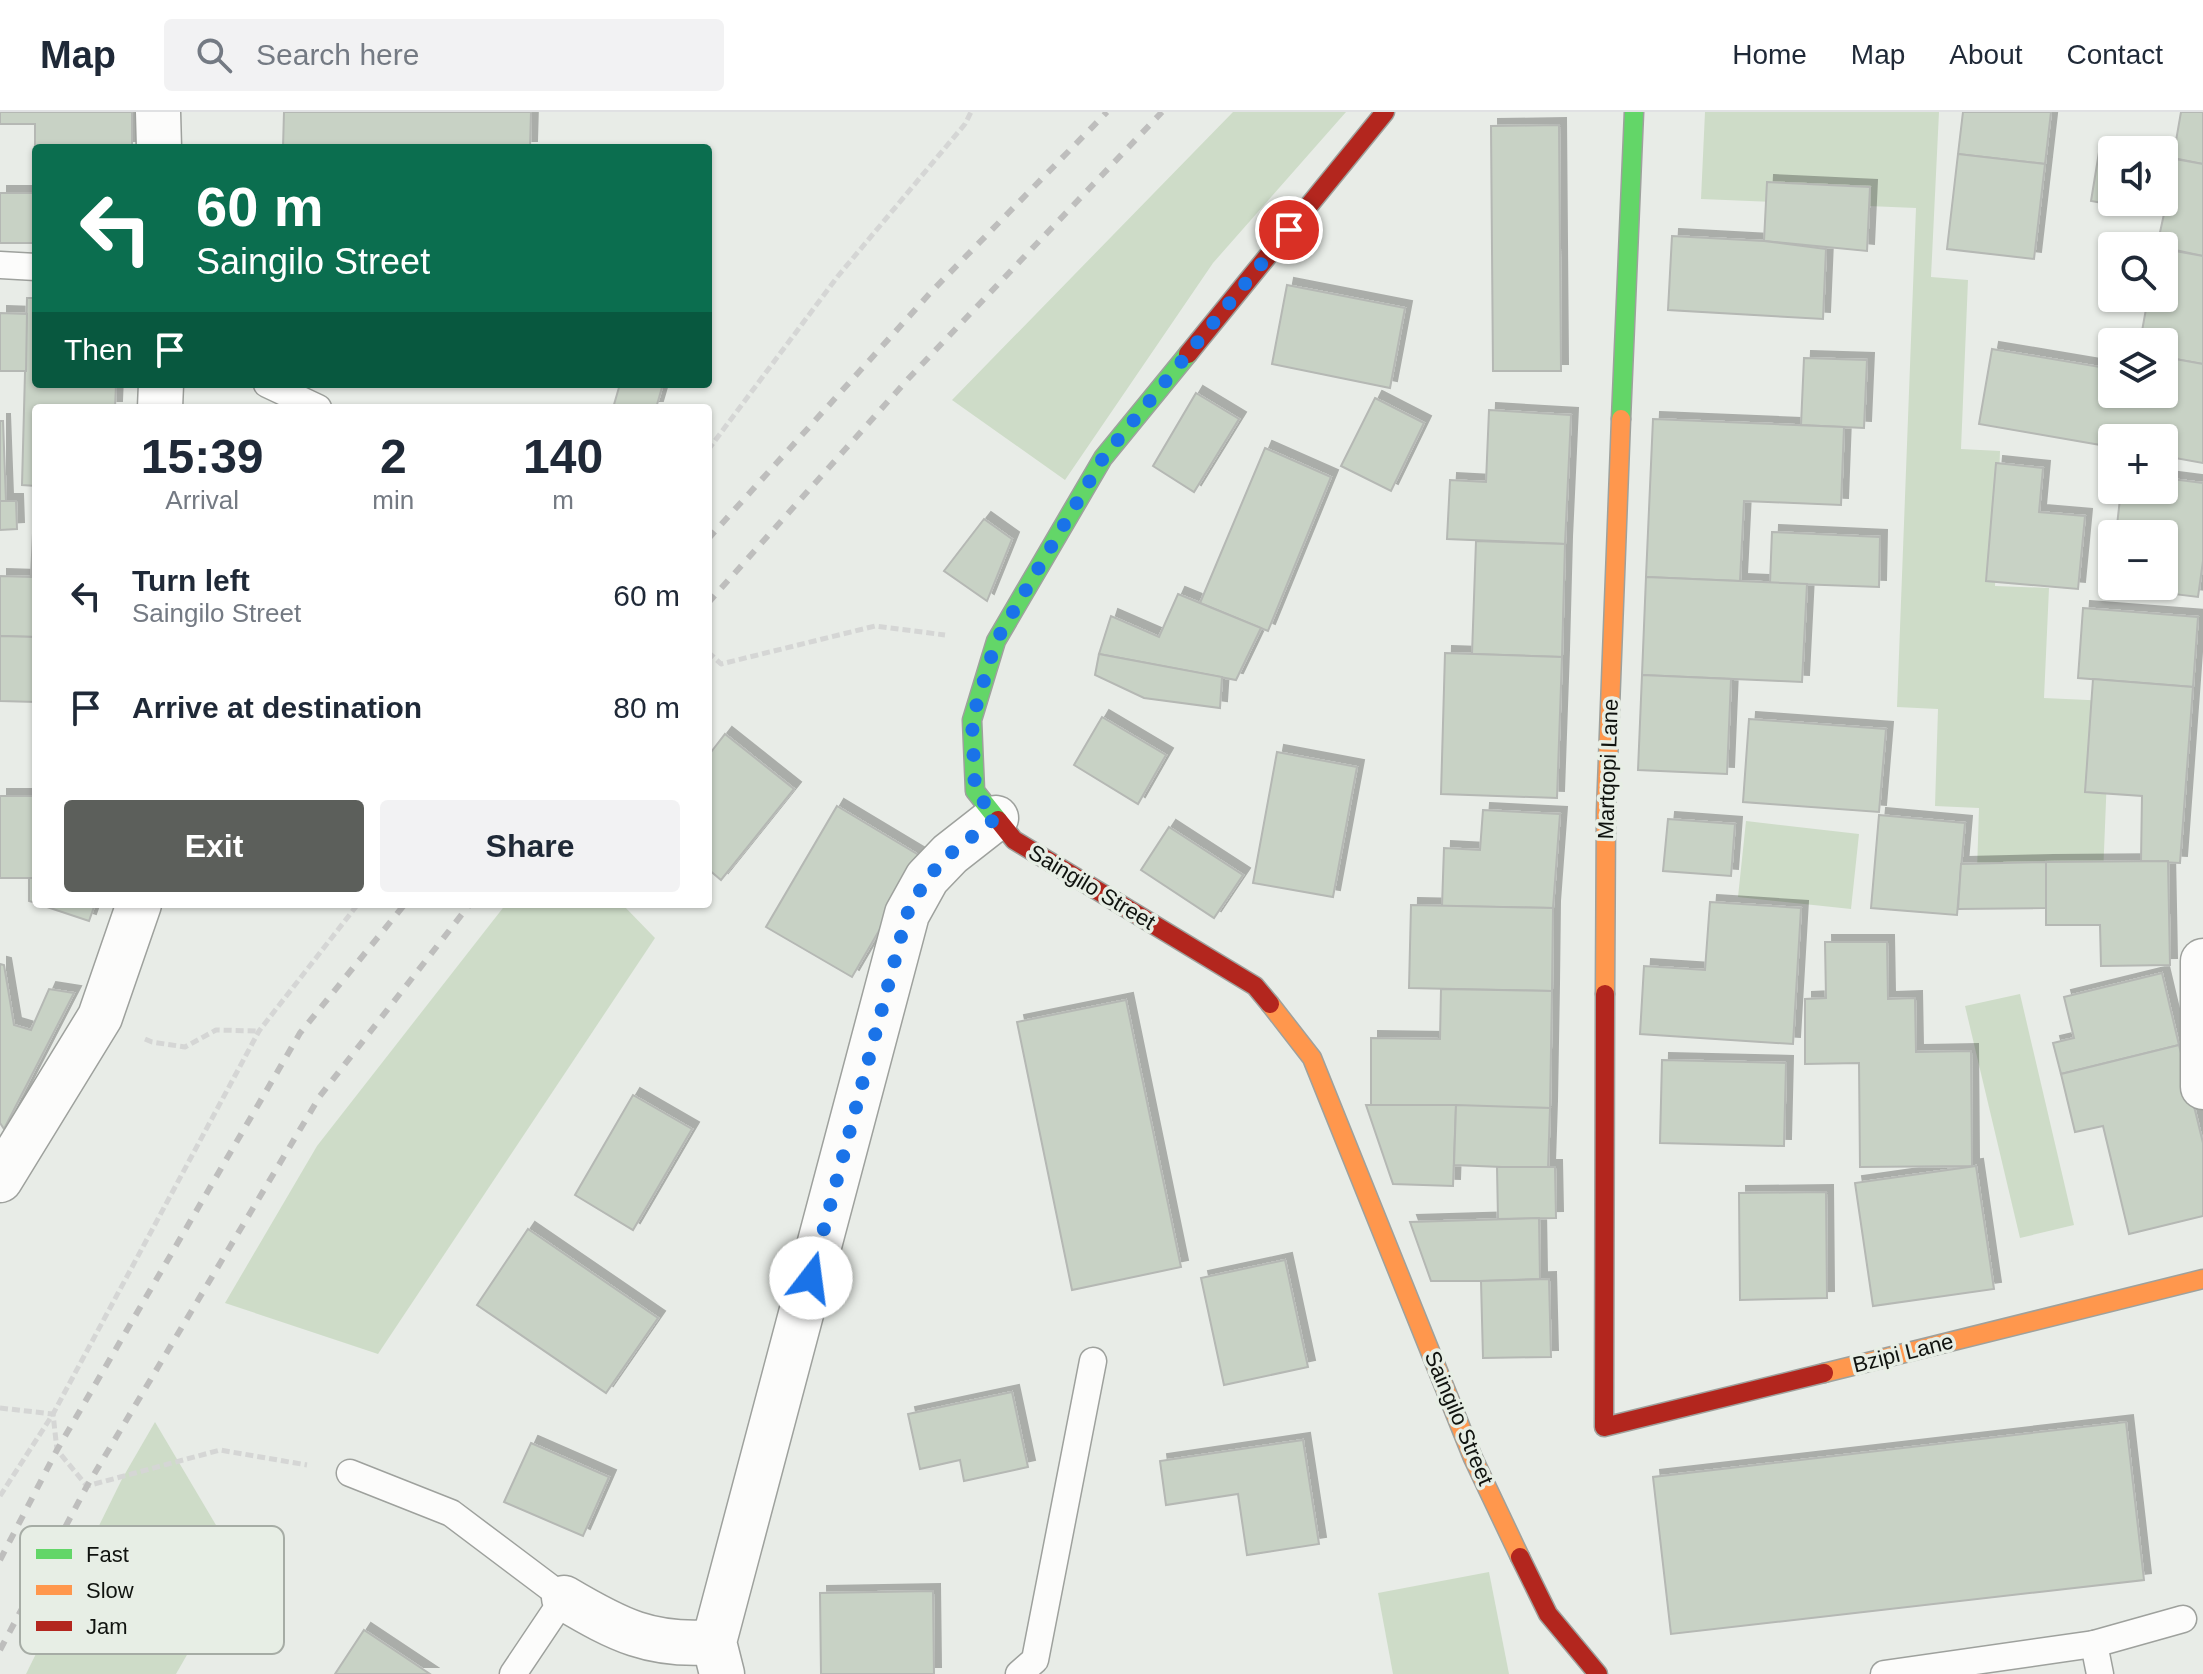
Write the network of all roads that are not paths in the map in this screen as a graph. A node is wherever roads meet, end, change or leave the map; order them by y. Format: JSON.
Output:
{"nodes":[{"id":1,"x":158,"y":112,"type":"edge"},
{"id":2,"x":1385,"y":112,"type":"edge"},
{"id":3,"x":1634,"y":112,"type":"edge"},
{"id":4,"x":159,"y":144,"type":"edge"},
{"id":5,"x":0,"y":265,"type":"edge"},
{"id":6,"x":32,"y":267,"type":"edge"},
{"id":7,"x":276,"y":388,"type":"edge"},
{"id":8,"x":310,"y":404,"type":"edge"},
{"id":9,"x":996,"y":818,"type":"junction"},
{"id":10,"x":138,"y":908,"type":"edge"},
{"id":11,"x":2203,"y":961,"type":"edge"},
{"id":12,"x":2203,"y":1087,"type":"edge"},
{"id":13,"x":0,"y":1180,"type":"edge"},
{"id":14,"x":2203,"y":1279,"type":"edge"},
{"id":15,"x":1093,"y":1361,"type":"dead end"},
{"id":16,"x":1604,"y":1427,"type":"joint"},
{"id":17,"x":350,"y":1473,"type":"road end"},
{"id":18,"x":564,"y":1598,"type":"junction"},
{"id":19,"x":2183,"y":1619,"type":"dead end"},
{"id":20,"x":2094,"y":1644,"type":"junction"},
{"id":21,"x":718,"y":1658,"type":"edge"},
{"id":22,"x":513,"y":1674,"type":"edge"},
{"id":23,"x":1019,"y":1674,"type":"edge"},
{"id":24,"x":1598,"y":1674,"type":"edge"},
{"id":25,"x":1884,"y":1674,"type":"edge"},
{"id":26,"x":2100,"y":1674,"type":"edge"}],
"edges":[{"from":1,"to":4,"type":"street"},
{"from":2,"to":9,"type":"street","name":"Saingilo Street"},
{"from":3,"to":16,"type":"street","name":"Martqopi Lane"},
{"from":5,"to":6,"type":"lane"},
{"from":7,"to":8,"type":"lane"},
{"from":9,"to":21,"type":"street"},
{"from":9,"to":24,"type":"street","name":"Saingilo Street"},
{"from":10,"to":13,"type":"street"},
{"from":11,"to":12,"type":"street"},
{"from":14,"to":16,"type":"street","name":"Bzipi Lane"},
{"from":15,"to":23,"type":"lane"},
{"from":17,"to":18,"type":"lane"},
{"from":18,"to":21,"type":"street"},
{"from":18,"to":22,"type":"lane"},
{"from":19,"to":20,"type":"lane"},
{"from":20,"to":25,"type":"lane"},
{"from":20,"to":26,"type":"lane"}]}
